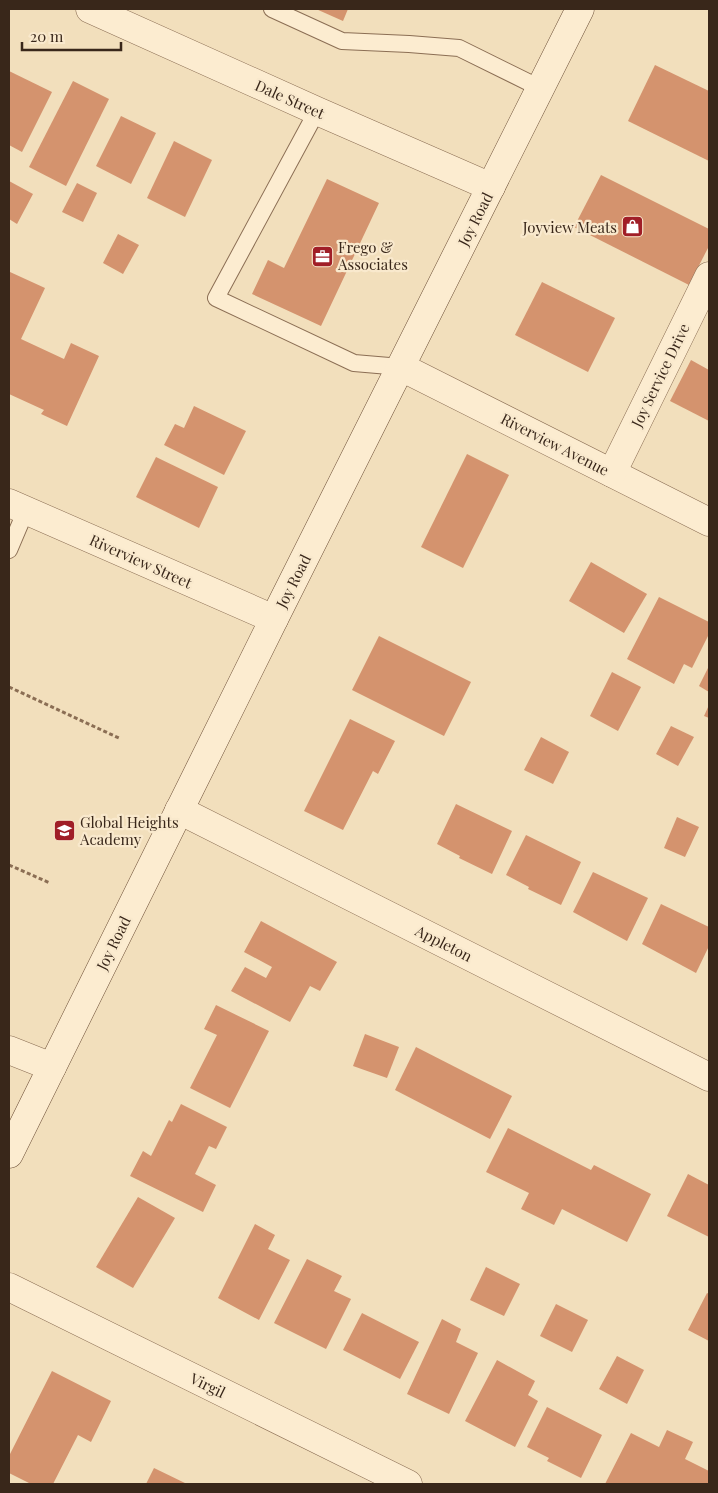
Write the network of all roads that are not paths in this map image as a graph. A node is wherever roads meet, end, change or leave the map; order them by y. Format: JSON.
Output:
{"nodes":[{"id":1,"x":90,"y":9,"type":"edge"},
{"id":2,"x":272,"y":9,"type":"edge"},
{"id":3,"x":580,"y":9,"type":"edge"},
{"id":4,"x":540,"y":88,"type":"junction"},
{"id":5,"x":317,"y":111,"type":"junction"},
{"id":6,"x":491,"y":187,"type":"junction"},
{"id":7,"x":709,"y":276,"type":"edge"},
{"id":8,"x":401,"y":367,"type":"junction"},
{"id":9,"x":612,"y":473,"type":"junction"},
{"id":10,"x":17,"y":506,"type":"edge"},
{"id":11,"x":709,"y":522,"type":"edge"},
{"id":12,"x":9,"y":550,"type":"edge"},
{"id":13,"x":274,"y":619,"type":"junction"},
{"id":14,"x":179,"y":810,"type":"junction"},
{"id":15,"x":9,"y":1050,"type":"edge"},
{"id":16,"x":52,"y":1066,"type":"junction"},
{"id":17,"x":709,"y":1077,"type":"edge"},
{"id":18,"x":9,"y":1154,"type":"edge"},
{"id":19,"x":9,"y":1287,"type":"edge"},
{"id":20,"x":408,"y":1484,"type":"edge"}],
"edges":[{"from":1,"to":5,"type":"street","name":"Dale Street"},
{"from":2,"to":4,"type":"lane"},
{"from":3,"to":4,"type":"street","name":"Joy Road"},
{"from":4,"to":6,"type":"street","name":"Joy Road"},
{"from":5,"to":6,"type":"street","name":"Dale Street"},
{"from":5,"to":8,"type":"lane"},
{"from":6,"to":8,"type":"street","name":"Joy Road"},
{"from":7,"to":9,"type":"street","name":"Joy Service Drive"},
{"from":8,"to":9,"type":"street","name":"Riverview Avenue"},
{"from":8,"to":13,"type":"street","name":"Joy Road"},
{"from":9,"to":11,"type":"street","name":"Riverview Avenue"},
{"from":10,"to":12,"type":"lane"},
{"from":10,"to":13,"type":"street","name":"Riverview Street"},
{"from":13,"to":14,"type":"street","name":"Joy Road"},
{"from":14,"to":16,"type":"street","name":"Joy Road"},
{"from":14,"to":17,"type":"street","name":"Appleton"},
{"from":15,"to":16,"type":"street"},
{"from":16,"to":18,"type":"street","name":"Joy Road"},
{"from":19,"to":20,"type":"street","name":"Virgil"}]}
